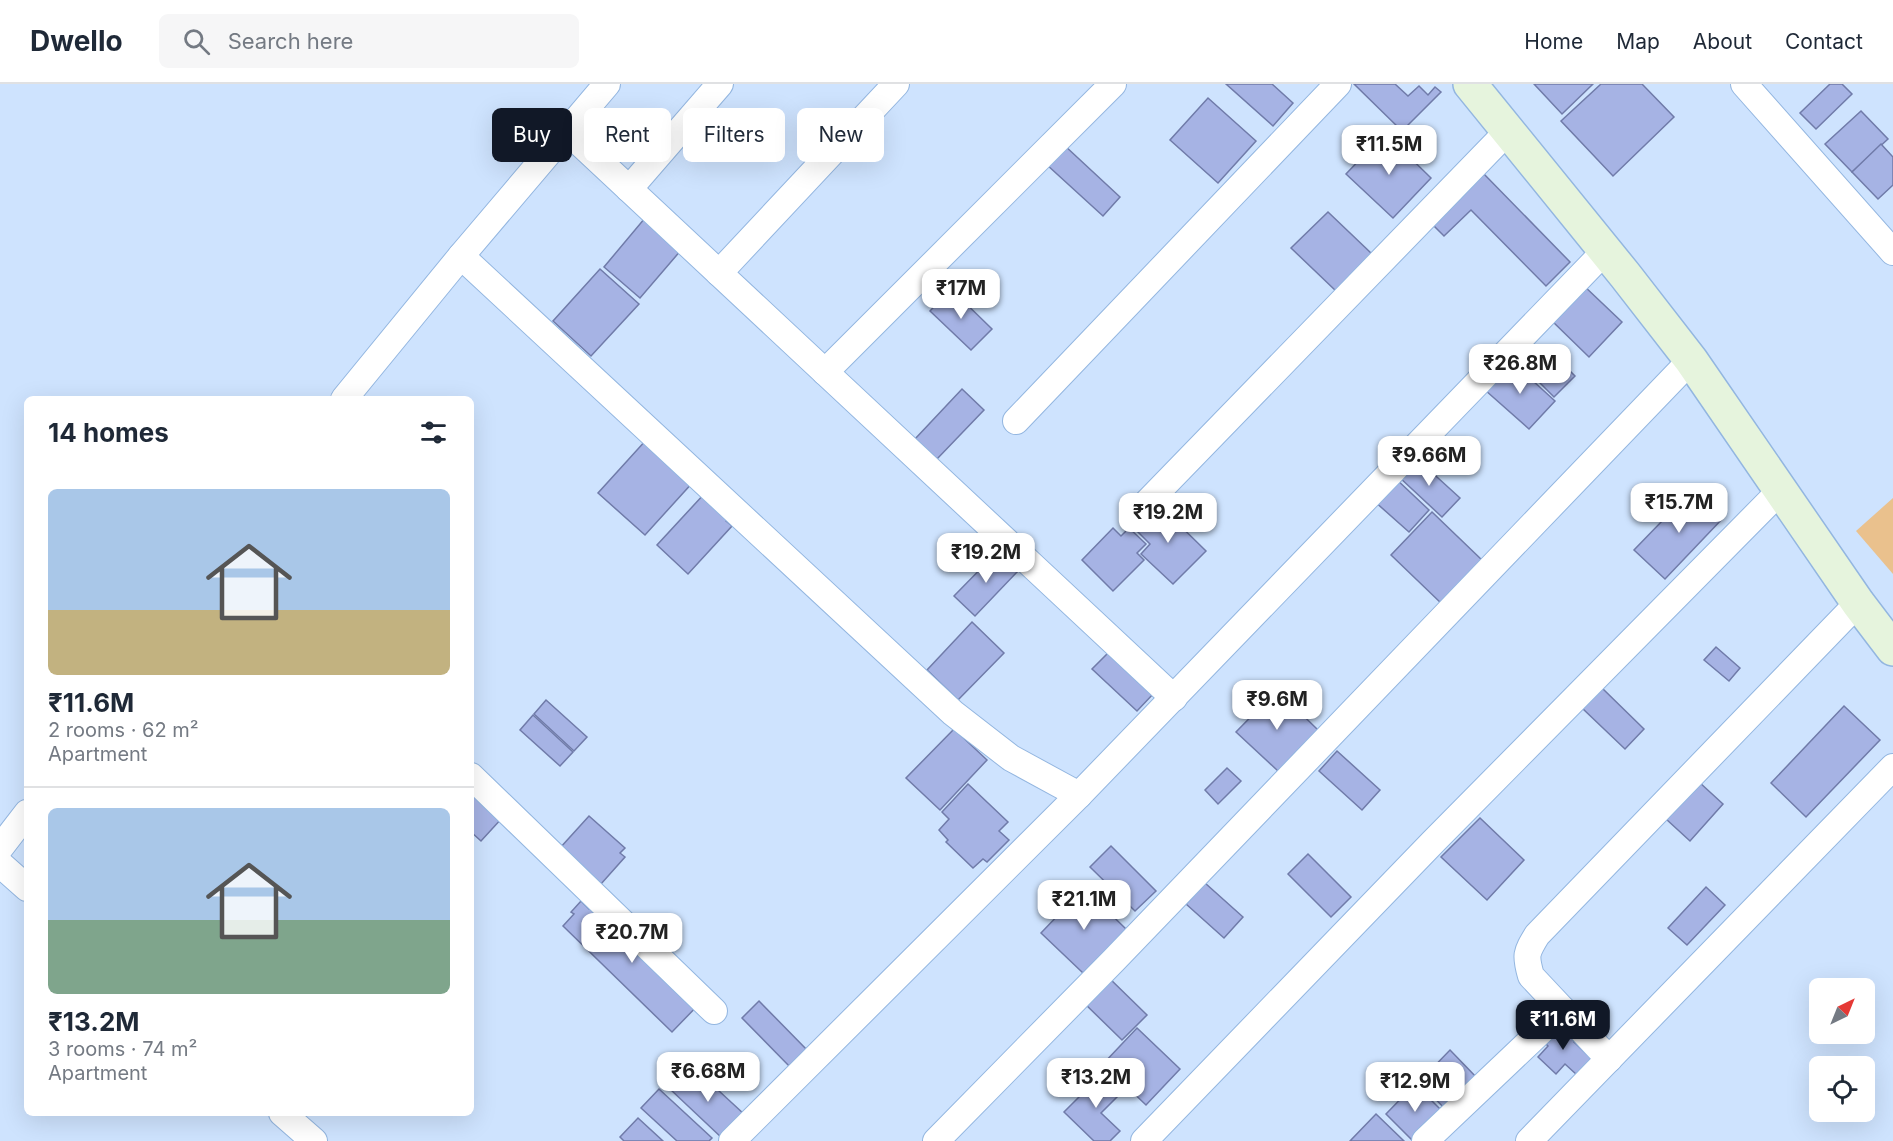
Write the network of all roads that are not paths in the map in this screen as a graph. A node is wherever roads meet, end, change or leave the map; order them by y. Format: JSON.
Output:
{"nodes":[{"id":1,"x":607,"y":84,"type":"edge"},
{"id":2,"x":720,"y":84,"type":"edge"},
{"id":3,"x":896,"y":84,"type":"edge"},
{"id":4,"x":1113,"y":84,"type":"edge"},
{"id":5,"x":1338,"y":84,"type":"edge"},
{"id":6,"x":1470,"y":84,"type":"edge"},
{"id":7,"x":1744,"y":84,"type":"edge"},
{"id":8,"x":572,"y":125,"type":"edge"},
{"id":9,"x":1508,"y":131,"type":"junction"},
{"id":10,"x":572,"y":136,"type":"edge"},
{"id":11,"x":540,"y":162,"type":"edge"},
{"id":12,"x":628,"y":189,"type":"junction"},
{"id":13,"x":1605,"y":251,"type":"junction"},
{"id":14,"x":1893,"y":252,"type":"edge"},
{"id":15,"x":460,"y":256,"type":"junction"},
{"id":16,"x":719,"y":273,"type":"junction"},
{"id":17,"x":1690,"y":360,"type":"junction"},
{"id":18,"x":825,"y":372,"type":"junction"},
{"id":19,"x":346,"y":396,"type":"edge"},
{"id":20,"x":1016,"y":421,"type":"dead end"},
{"id":21,"x":1781,"y":490,"type":"junction"},
{"id":22,"x":1134,"y":516,"type":"dead end"},
{"id":23,"x":1858,"y":603,"type":"junction"},
{"id":24,"x":1893,"y":649,"type":"edge"},
{"id":25,"x":1174,"y":698,"type":"junction"},
{"id":26,"x":1893,"y":767,"type":"edge"},
{"id":27,"x":474,"y":779,"type":"edge"},
{"id":28,"x":1079,"y":795,"type":"junction"},
{"id":29,"x":24,"y":817,"type":"edge"},
{"id":30,"x":0,"y":848,"type":"edge"},
{"id":31,"x":0,"y":864,"type":"edge"},
{"id":32,"x":24,"y":885,"type":"edge"},
{"id":33,"x":1563,"y":1010,"type":"junction"},
{"id":34,"x":714,"y":1011,"type":"dead end"},
{"id":35,"x":1610,"y":1059,"type":"junction"},
{"id":36,"x":285,"y":1116,"type":"edge"},
{"id":37,"x":314,"y":1141,"type":"edge"},
{"id":38,"x":732,"y":1141,"type":"edge"},
{"id":39,"x":936,"y":1141,"type":"edge"},
{"id":40,"x":1144,"y":1141,"type":"edge"},
{"id":41,"x":1425,"y":1141,"type":"edge"},
{"id":42,"x":1529,"y":1141,"type":"edge"}],
"edges":[{"from":1,"to":8,"type":"street"},
{"from":2,"to":12,"type":"street"},
{"from":3,"to":16,"type":"street"},
{"from":4,"to":18,"type":"street"},
{"from":5,"to":20,"type":"street"},
{"from":6,"to":9,"type":"street"},
{"from":7,"to":14,"type":"street"},
{"from":9,"to":13,"type":"street"},
{"from":9,"to":22,"type":"street"},
{"from":10,"to":12,"type":"street"},
{"from":11,"to":15,"type":"street"},
{"from":12,"to":16,"type":"street"},
{"from":13,"to":17,"type":"street"},
{"from":13,"to":25,"type":"street"},
{"from":15,"to":19,"type":"street"},
{"from":15,"to":28,"type":"street"},
{"from":16,"to":18,"type":"street"},
{"from":17,"to":21,"type":"street"},
{"from":17,"to":39,"type":"street"},
{"from":18,"to":25,"type":"street"},
{"from":21,"to":23,"type":"street"},
{"from":21,"to":40,"type":"street"},
{"from":23,"to":24,"type":"street"},
{"from":23,"to":33,"type":"street"},
{"from":25,"to":28,"type":"street"},
{"from":26,"to":35,"type":"street"},
{"from":27,"to":34,"type":"street"},
{"from":28,"to":38,"type":"street"},
{"from":29,"to":30,"type":"street"},
{"from":31,"to":32,"type":"street"},
{"from":33,"to":35,"type":"street"},
{"from":33,"to":41,"type":"street"},
{"from":35,"to":42,"type":"street"},
{"from":36,"to":37,"type":"street"}]}
